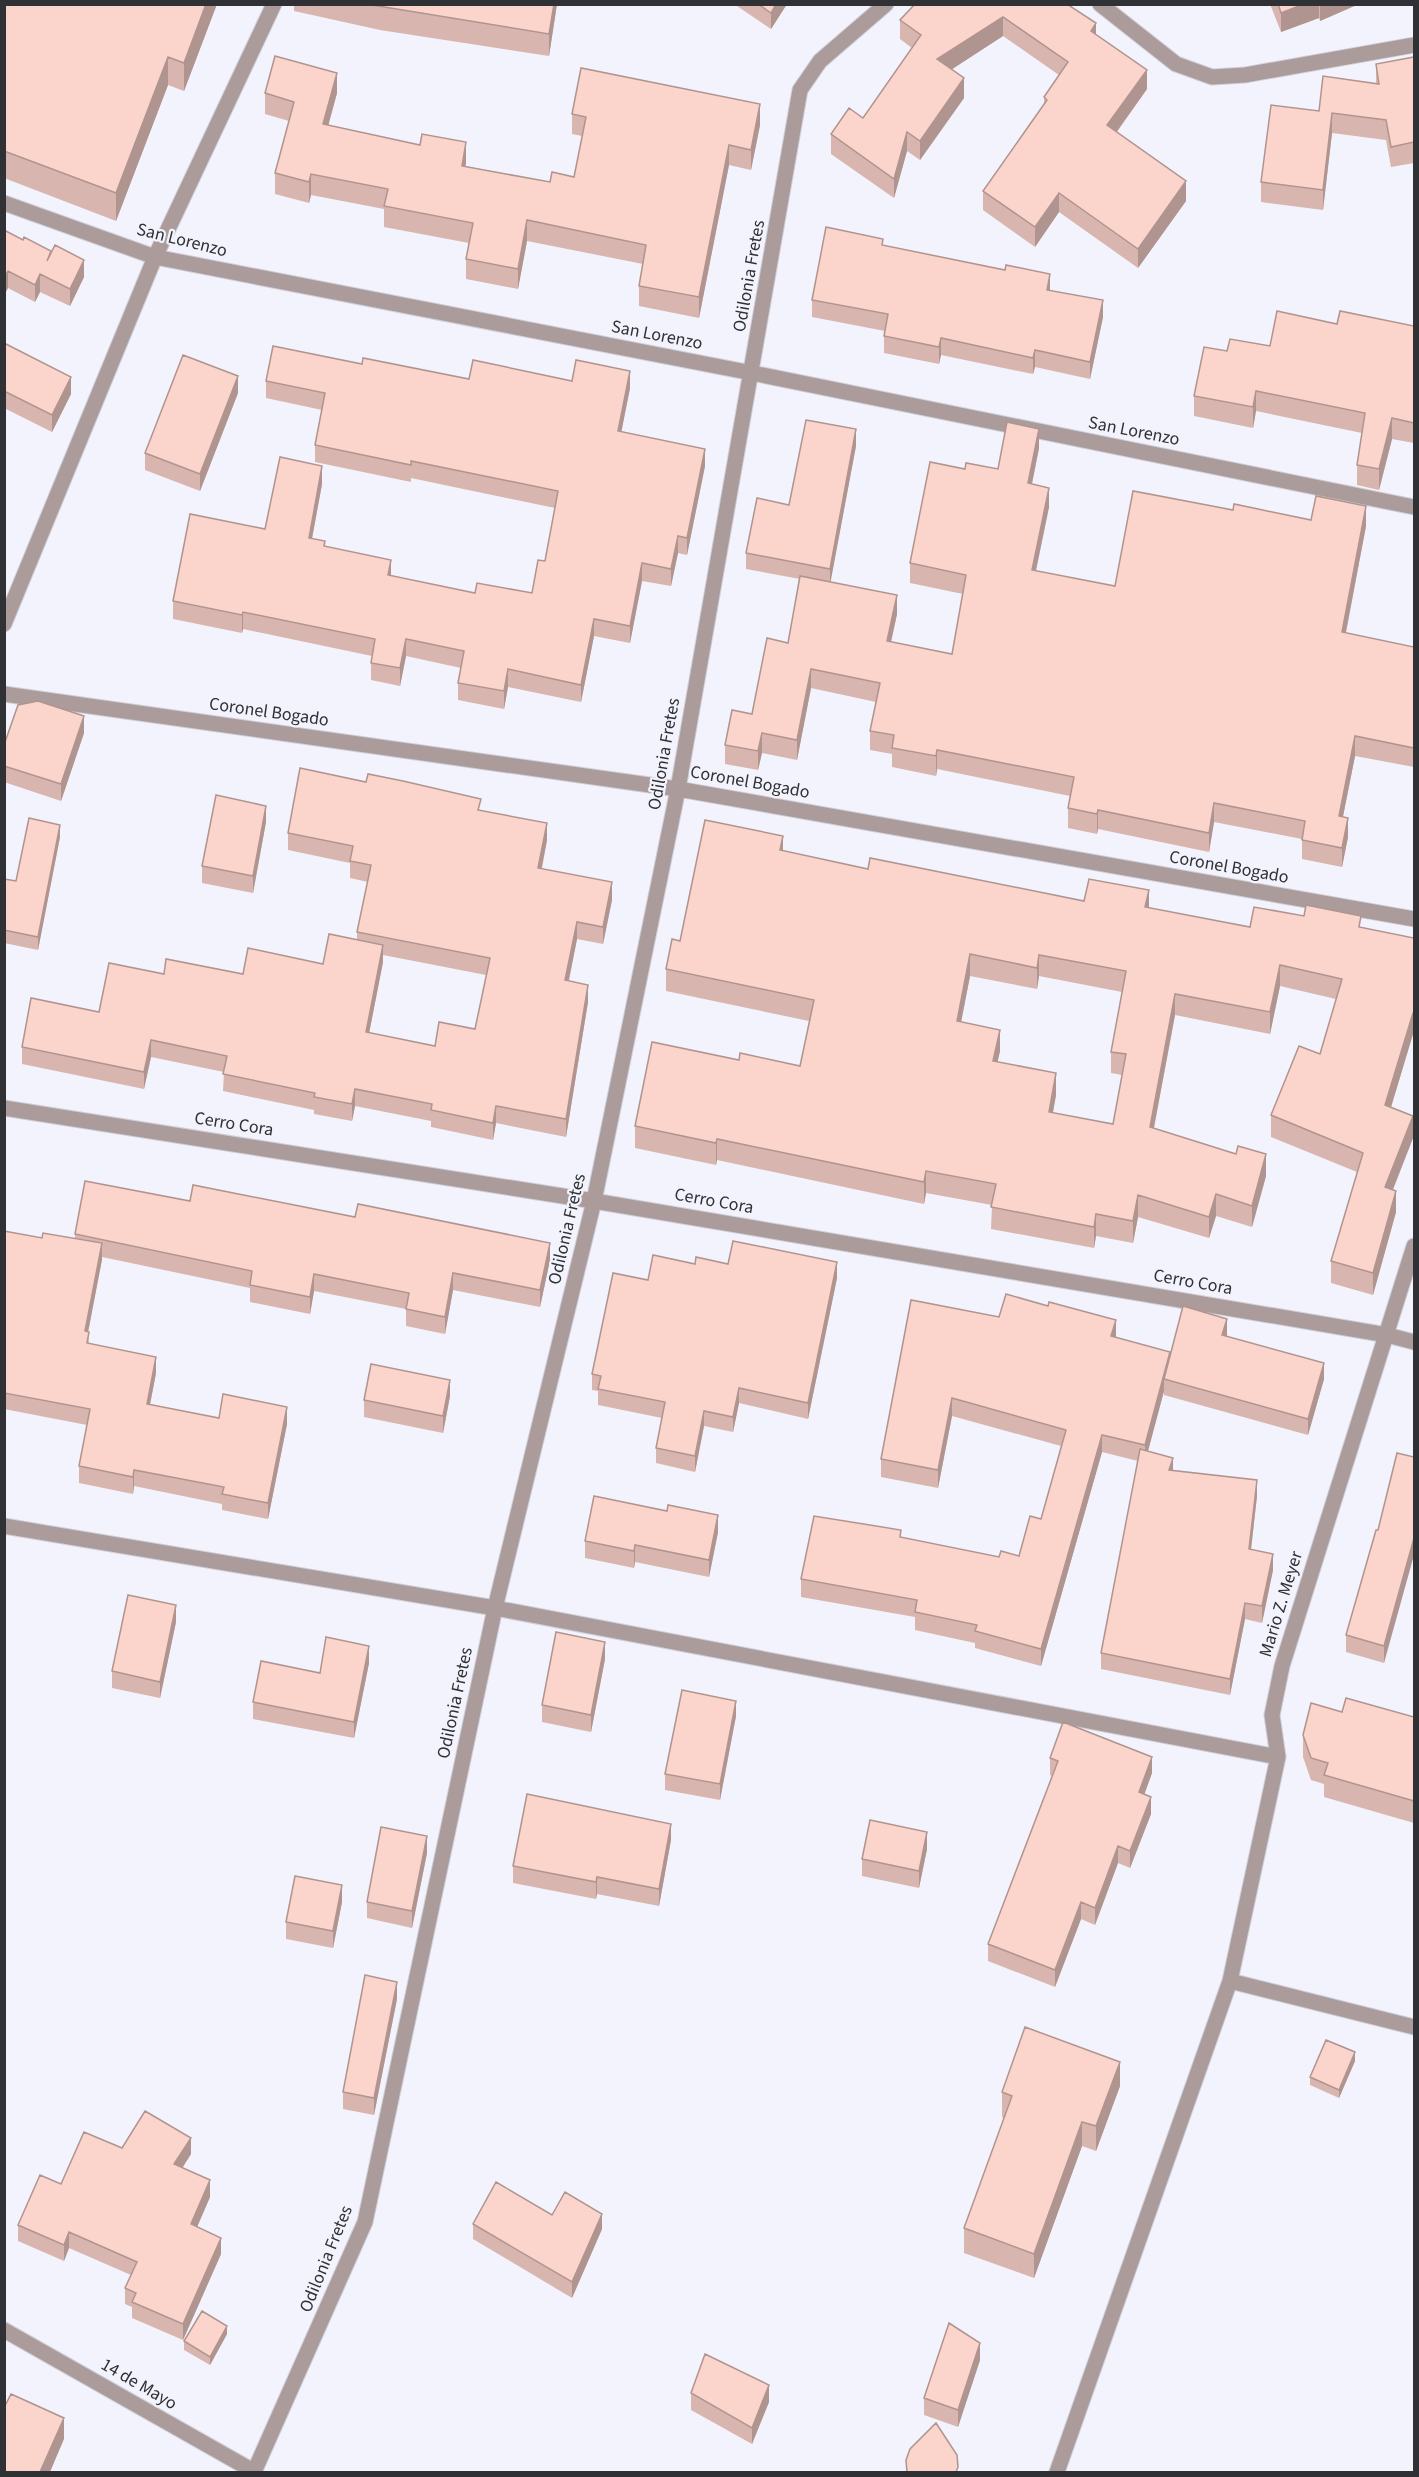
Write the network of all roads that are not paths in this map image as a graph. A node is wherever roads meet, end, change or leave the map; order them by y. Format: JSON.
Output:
{"nodes":[{"id":1,"x":274,"y":4,"type":"edge"},
{"id":2,"x":886,"y":4,"type":"edge"},
{"id":3,"x":1100,"y":4,"type":"edge"},
{"id":4,"x":1414,"y":45,"type":"edge"},
{"id":5,"x":4,"y":203,"type":"edge"},
{"id":6,"x":155,"y":257,"type":"junction"},
{"id":7,"x":752,"y":373,"type":"junction"},
{"id":8,"x":1414,"y":507,"type":"edge"},
{"id":9,"x":4,"y":624,"type":"edge"},
{"id":10,"x":4,"y":694,"type":"edge"},
{"id":11,"x":678,"y":789,"type":"junction"},
{"id":12,"x":1414,"y":919,"type":"edge"},
{"id":13,"x":4,"y":1108,"type":"edge"},
{"id":14,"x":594,"y":1201,"type":"junction"},
{"id":15,"x":1414,"y":1246,"type":"edge"},
{"id":16,"x":1386,"y":1335,"type":"junction"},
{"id":17,"x":1414,"y":1342,"type":"edge"},
{"id":18,"x":4,"y":1526,"type":"edge"},
{"id":19,"x":495,"y":1608,"type":"junction"},
{"id":20,"x":1278,"y":1757,"type":"junction"},
{"id":21,"x":1230,"y":1982,"type":"junction"},
{"id":22,"x":1414,"y":2027,"type":"edge"},
{"id":23,"x":4,"y":2330,"type":"edge"},
{"id":24,"x":254,"y":2472,"type":"edge"},
{"id":25,"x":1057,"y":2472,"type":"edge"}],
"edges":[{"from":1,"to":6,"type":"street"},
{"from":2,"to":7,"type":"street","name":"Odilonia Fretes"},
{"from":3,"to":4,"type":"street"},
{"from":5,"to":6,"type":"street","name":"San Lorenzo"},
{"from":6,"to":7,"type":"street","name":"San Lorenzo"},
{"from":6,"to":9,"type":"street"},
{"from":7,"to":8,"type":"street","name":"San Lorenzo"},
{"from":7,"to":11,"type":"street","name":"Odilonia Fretes"},
{"from":10,"to":11,"type":"street","name":"Coronel Bogado"},
{"from":11,"to":12,"type":"street","name":"Coronel Bogado"},
{"from":11,"to":14,"type":"street","name":"Odilonia Fretes"},
{"from":13,"to":14,"type":"street","name":"Cerro Cora"},
{"from":14,"to":16,"type":"street","name":"Cerro Cora"},
{"from":14,"to":19,"type":"street","name":"Odilonia Fretes"},
{"from":15,"to":16,"type":"street","name":"Mario Z. Meyer"},
{"from":16,"to":17,"type":"street","name":"Cerro Cora"},
{"from":16,"to":20,"type":"street","name":"Mario Z. Meyer"},
{"from":18,"to":19,"type":"street"},
{"from":19,"to":20,"type":"street"},
{"from":19,"to":24,"type":"street","name":"Odilonia Fretes"},
{"from":20,"to":21,"type":"street","name":"Mario Z. Meyer"},
{"from":21,"to":22,"type":"street"},
{"from":21,"to":25,"type":"street","name":"Mario Z. Meyer"},
{"from":23,"to":24,"type":"street","name":"14 de Mayo"}]}
